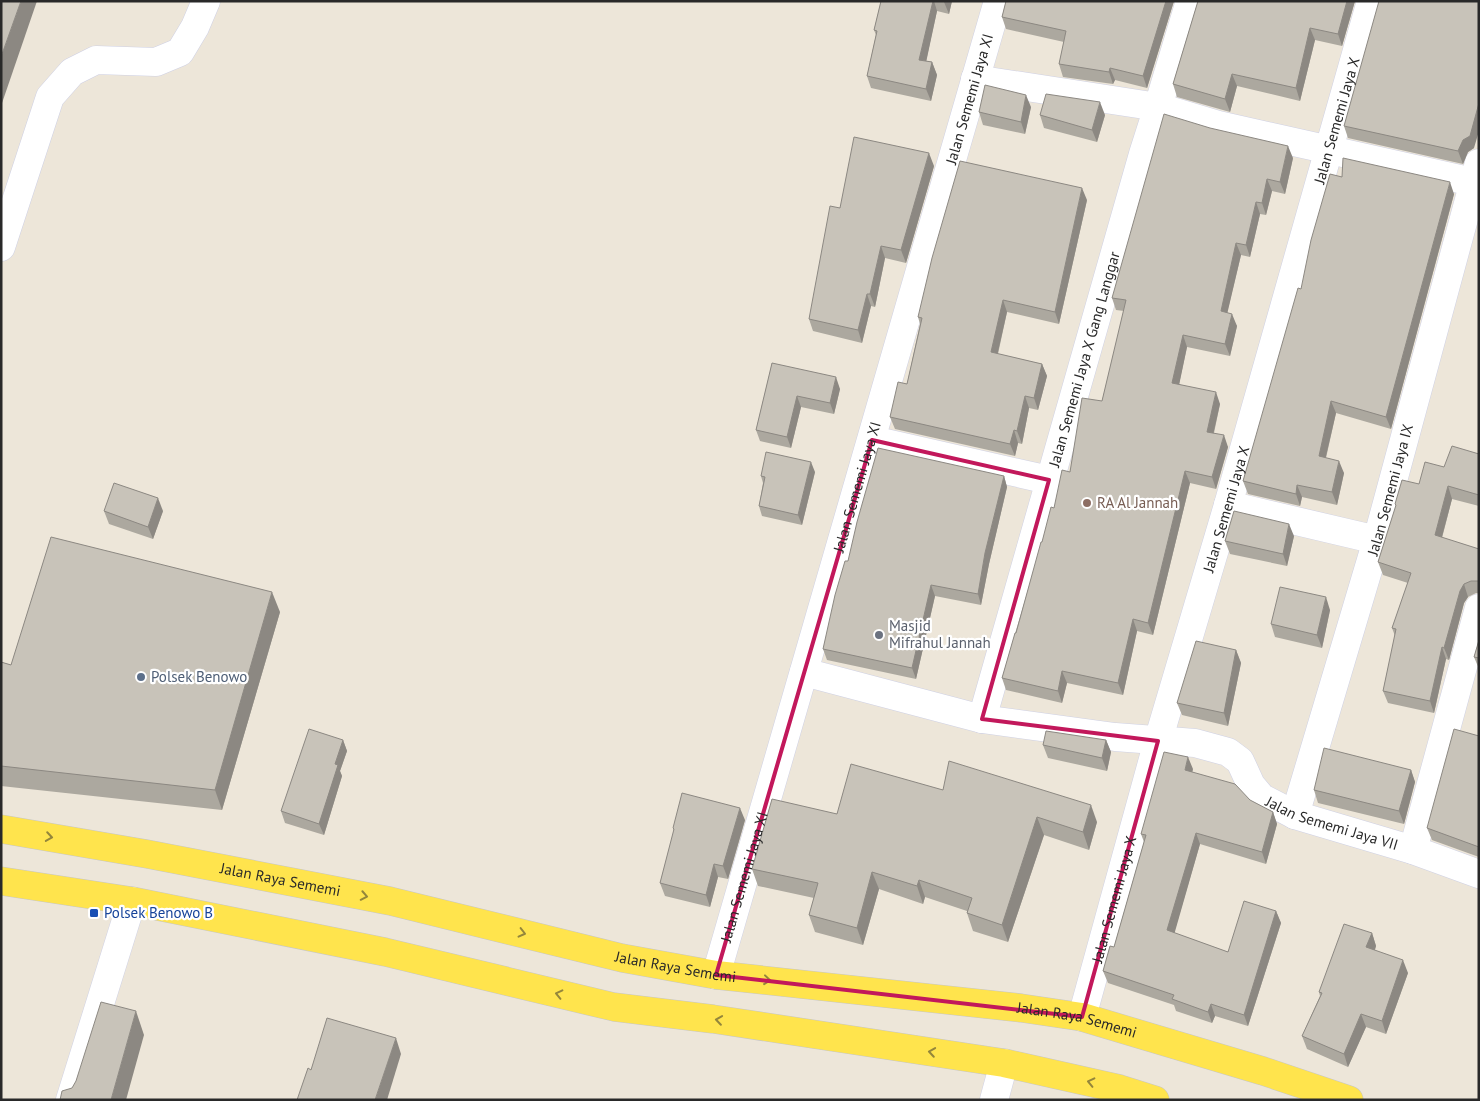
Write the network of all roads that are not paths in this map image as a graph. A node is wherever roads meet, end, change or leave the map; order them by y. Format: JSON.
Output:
{"nodes":[{"id":1,"x":206,"y":1,"type":"edge"},
{"id":2,"x":998,"y":1,"type":"edge"},
{"id":3,"x":1190,"y":1,"type":"edge"},
{"id":4,"x":1371,"y":1,"type":"edge"},
{"id":5,"x":975,"y":79,"type":"junction"},
{"id":6,"x":1158,"y":107,"type":"junction"},
{"id":7,"x":1330,"y":149,"type":"junction"},
{"id":8,"x":1476,"y":173,"type":"edge"},
{"id":9,"x":1,"y":247,"type":"edge"},
{"id":10,"x":872,"y":440,"type":"junction"},
{"id":11,"x":1049,"y":480,"type":"junction"},
{"id":12,"x":1228,"y":505,"type":"junction"},
{"id":13,"x":1377,"y":540,"type":"junction"},
{"id":14,"x":1479,"y":608,"type":"edge"},
{"id":15,"x":804,"y":672,"type":"junction"},
{"id":16,"x":982,"y":719,"type":"junction"},
{"id":17,"x":1158,"y":741,"type":"junction"},
{"id":18,"x":1295,"y":815,"type":"junction"},
{"id":19,"x":1,"y":830,"type":"edge"},
{"id":20,"x":1413,"y":850,"type":"junction"},
{"id":21,"x":1479,"y":874,"type":"edge"},
{"id":22,"x":1,"y":881,"type":"edge"},
{"id":23,"x":132,"y":900,"type":"junction"},
{"id":24,"x":716,"y":975,"type":"junction"},
{"id":25,"x":1082,"y":1017,"type":"junction"},
{"id":26,"x":1004,"y":1063,"type":"junction"},
{"id":27,"x":1118,"y":1094,"type":"edge"},
{"id":28,"x":70,"y":1100,"type":"edge"},
{"id":29,"x":994,"y":1100,"type":"edge"},
{"id":30,"x":1155,"y":1100,"type":"edge"},
{"id":31,"x":1349,"y":1100,"type":"edge"}],
"edges":[{"from":1,"to":9,"type":"street"},
{"from":2,"to":5,"type":"street","name":"Jalan Sememi Jaya XI"},
{"from":3,"to":6,"type":"street","name":"Jalan Sememi Jaya X Gang Langgar"},
{"from":4,"to":7,"type":"street","name":"Jalan Sememi Jaya X"},
{"from":5,"to":6,"type":"street"},
{"from":5,"to":10,"type":"street","name":"Jalan Sememi Jaya XI"},
{"from":6,"to":7,"type":"street"},
{"from":6,"to":11,"type":"street","name":"Jalan Sememi Jaya X Gang Langgar"},
{"from":7,"to":8,"type":"street"},
{"from":7,"to":12,"type":"street","name":"Jalan Sememi Jaya X"},
{"from":8,"to":13,"type":"street","name":"Jalan Sememi Jaya IX"},
{"from":10,"to":11,"type":"street"},
{"from":10,"to":15,"type":"street","name":"Jalan Sememi Jaya XI"},
{"from":11,"to":16,"type":"street","name":"Jalan Sememi Jaya X Gang Langgar"},
{"from":12,"to":13,"type":"street"},
{"from":12,"to":17,"type":"street","name":"Jalan Sememi Jaya X"},
{"from":13,"to":18,"type":"street","name":"Jalan Sememi Jaya IX"},
{"from":14,"to":20,"type":"street","name":"Jalan Sememi Jaya VII"},
{"from":15,"to":16,"type":"street"},
{"from":15,"to":24,"type":"street","name":"Jalan Sememi Jaya XI"},
{"from":16,"to":17,"type":"street"},
{"from":17,"to":18,"type":"street","name":"Jalan Sememi Jaya VII"},
{"from":17,"to":25,"type":"street","name":"Jalan Sememi Jaya X"},
{"from":18,"to":20,"type":"street","name":"Jalan Sememi Jaya VII"},
{"from":19,"to":24,"type":"main road","name":"Jalan Raya Sememi","one_way":true},
{"from":20,"to":21,"type":"street","name":"Jalan Sememi Jaya VII"},
{"from":22,"to":23,"type":"main road"},
{"from":26,"to":23,"type":"main road","one_way":true},
{"from":23,"to":28,"type":"street"},
{"from":24,"to":25,"type":"main road","name":"Jalan Raya Sememi","one_way":true},
{"from":25,"to":31,"type":"main road","name":"Jalan Raya Sememi"},
{"from":27,"to":26,"type":"main road","one_way":true},
{"from":26,"to":29,"type":"street"},
{"from":27,"to":30,"type":"main road"}]}
